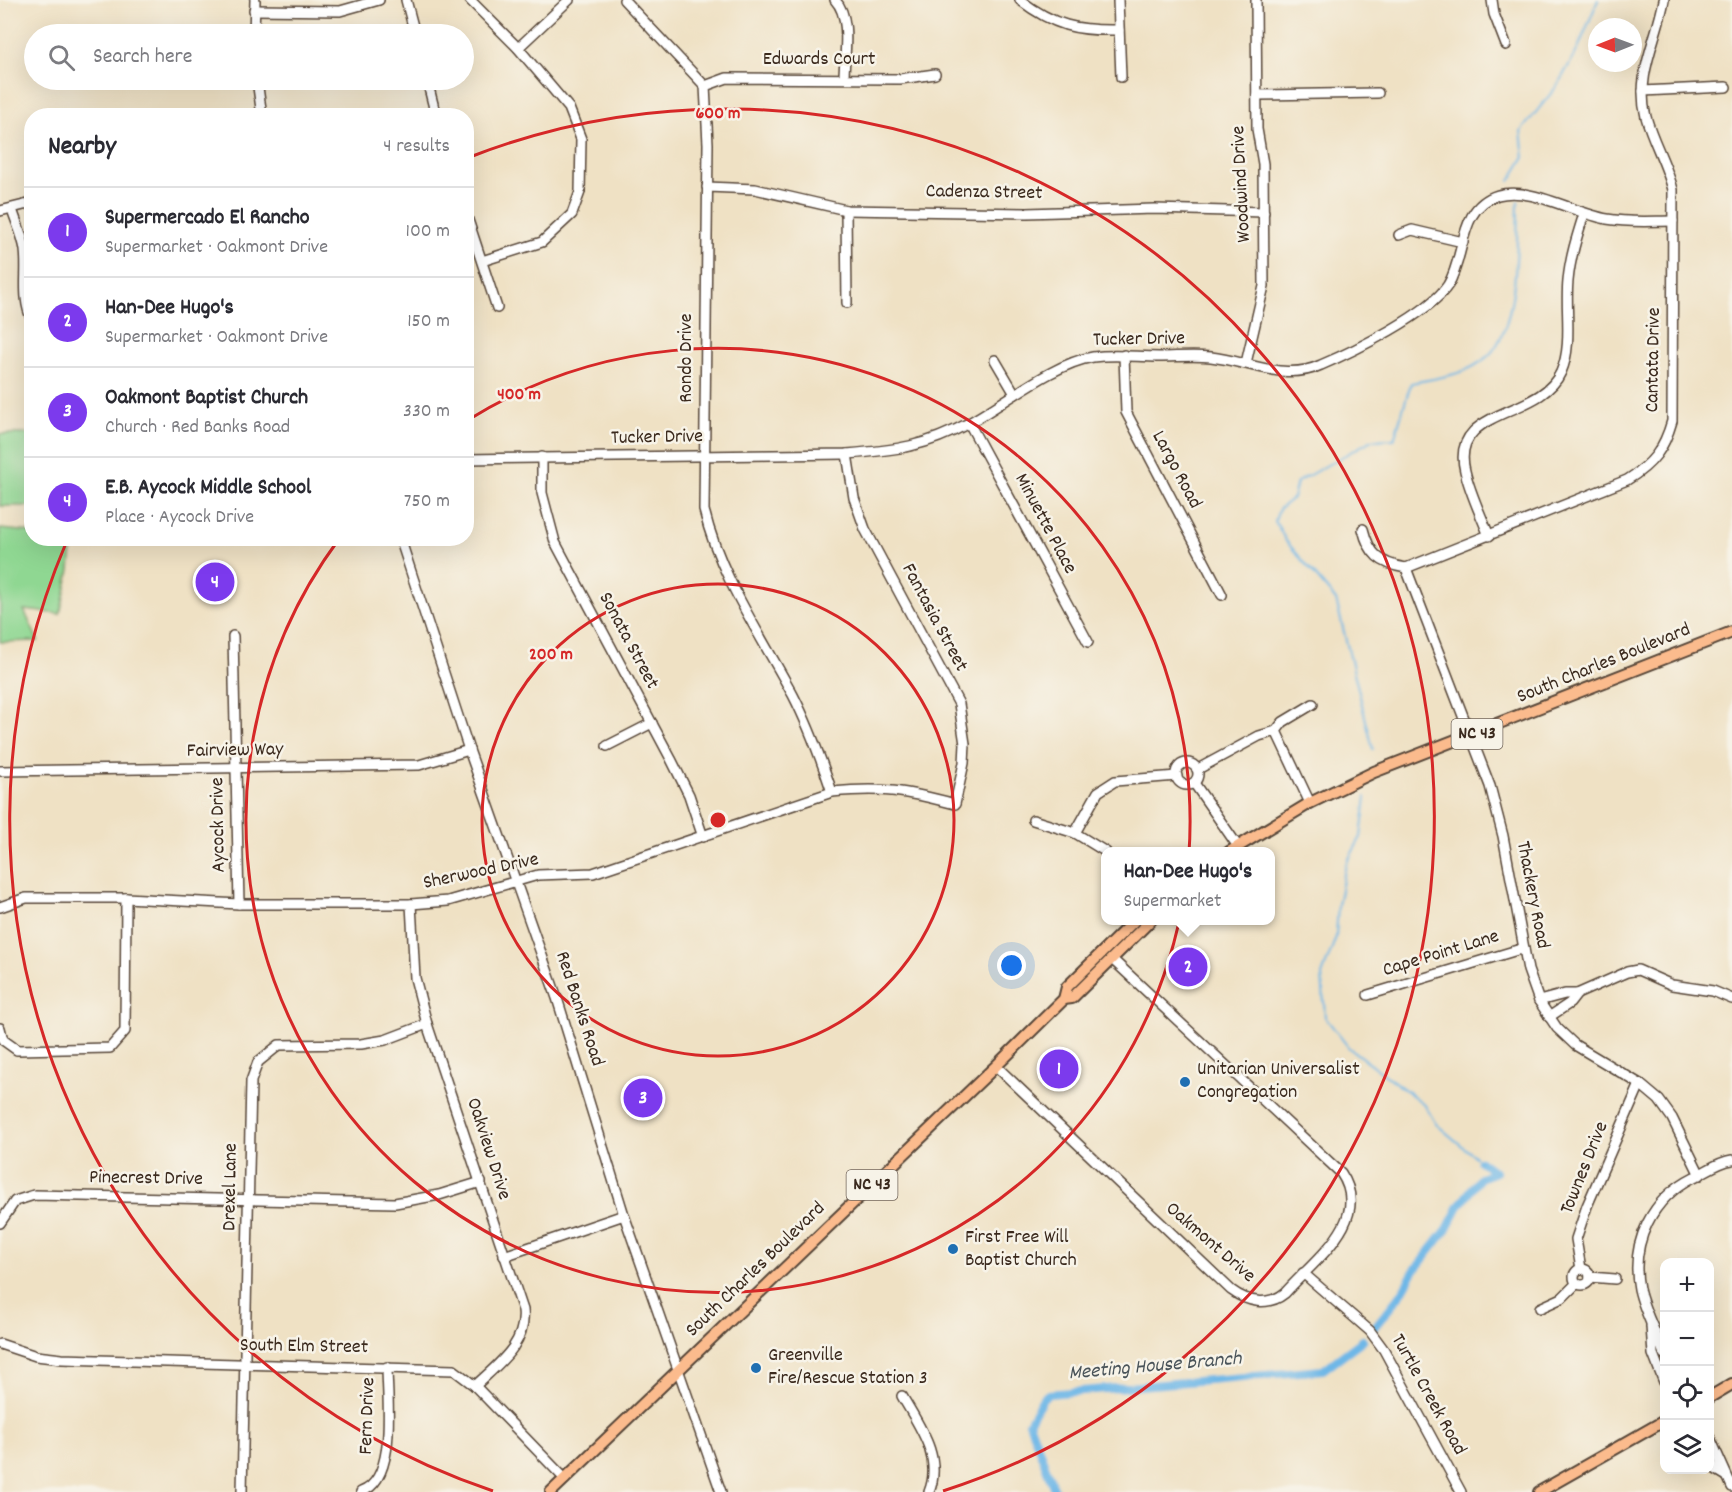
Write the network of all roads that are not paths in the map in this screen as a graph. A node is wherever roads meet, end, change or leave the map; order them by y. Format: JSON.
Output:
{"nodes":[{"id":1,"x":255,"y":0,"type":"edge"},
{"id":2,"x":379,"y":0,"type":"edge"},
{"id":3,"x":406,"y":0,"type":"edge"},
{"id":4,"x":470,"y":0,"type":"edge"},
{"id":5,"x":569,"y":0,"type":"edge"},
{"id":6,"x":624,"y":0,"type":"edge"},
{"id":7,"x":835,"y":0,"type":"edge"},
{"id":8,"x":1020,"y":0,"type":"edge"},
{"id":9,"x":1118,"y":0,"type":"edge"},
{"id":10,"x":1256,"y":0,"type":"edge"},
{"id":11,"x":1492,"y":0,"type":"edge"},
{"id":12,"x":1664,"y":0,"type":"edge"},
{"id":13,"x":255,"y":10,"type":"junction"},
{"id":14,"x":254,"y":24,"type":"edge"},
{"id":15,"x":412,"y":24,"type":"edge"},
{"id":16,"x":1119,"y":30,"type":"junction"},
{"id":17,"x":1506,"y":45,"type":"dead end"},
{"id":18,"x":518,"y":48,"type":"junction"},
{"id":19,"x":935,"y":74,"type":"dead end"},
{"id":20,"x":1121,"y":77,"type":"dead end"},
{"id":21,"x":844,"y":78,"type":"junction"},
{"id":22,"x":705,"y":86,"type":"junction"},
{"id":23,"x":1726,"y":87,"type":"dead end"},
{"id":24,"x":258,"y":90,"type":"edge"},
{"id":25,"x":430,"y":90,"type":"edge"},
{"id":26,"x":1643,"y":90,"type":"junction"},
{"id":27,"x":1378,"y":93,"type":"dead end"},
{"id":28,"x":1257,"y":95,"type":"junction"},
{"id":29,"x":261,"y":108,"type":"edge"},
{"id":30,"x":434,"y":108,"type":"edge"},
{"id":31,"x":707,"y":187,"type":"junction"},
{"id":32,"x":24,"y":205,"type":"edge"},
{"id":33,"x":12,"y":209,"type":"junction"},
{"id":34,"x":846,"y":210,"type":"junction"},
{"id":35,"x":0,"y":211,"type":"edge"},
{"id":36,"x":1264,"y":212,"type":"junction"},
{"id":37,"x":1584,"y":214,"type":"junction"},
{"id":38,"x":1673,"y":221,"type":"junction"},
{"id":39,"x":1399,"y":236,"type":"dead end"},
{"id":40,"x":474,"y":237,"type":"edge"},
{"id":41,"x":1463,"y":242,"type":"junction"},
{"id":42,"x":24,"y":246,"type":"edge"},
{"id":43,"x":482,"y":261,"type":"junction"},
{"id":44,"x":847,"y":303,"type":"dead end"},
{"id":45,"x":497,"y":308,"type":"dead end"},
{"id":46,"x":1124,"y":355,"type":"junction"},
{"id":47,"x":995,"y":360,"type":"dead end"},
{"id":48,"x":1246,"y":363,"type":"junction"},
{"id":49,"x":1016,"y":394,"type":"junction"},
{"id":50,"x":969,"y":423,"type":"junction"},
{"id":51,"x":848,"y":454,"type":"junction"},
{"id":52,"x":704,"y":455,"type":"junction"},
{"id":53,"x":542,"y":457,"type":"junction"},
{"id":54,"x":474,"y":459,"type":"edge"},
{"id":55,"x":1363,"y":529,"type":"dead end"},
{"id":56,"x":1489,"y":536,"type":"junction"},
{"id":57,"x":403,"y":546,"type":"edge"},
{"id":58,"x":1406,"y":568,"type":"junction"},
{"id":59,"x":1222,"y":595,"type":"dead end"},
{"id":60,"x":1732,"y":632,"type":"edge"},
{"id":61,"x":233,"y":636,"type":"dead end"},
{"id":62,"x":1088,"y":642,"type":"dead end"},
{"id":63,"x":1313,"y":704,"type":"dead end"},
{"id":64,"x":651,"y":723,"type":"junction"},
{"id":65,"x":1276,"y":731,"type":"junction"},
{"id":66,"x":1470,"y":737,"type":"junction"},
{"id":67,"x":607,"y":746,"type":"dead end"},
{"id":68,"x":469,"y":750,"type":"junction"},
{"id":69,"x":236,"y":769,"type":"junction"},
{"id":70,"x":1198,"y":769,"type":"junction"},
{"id":71,"x":0,"y":771,"type":"edge"},
{"id":72,"x":1176,"y":776,"type":"junction"},
{"id":73,"x":1194,"y":783,"type":"junction"},
{"id":74,"x":832,"y":792,"type":"junction"},
{"id":75,"x":1310,"y":803,"type":"junction"},
{"id":76,"x":955,"y":804,"type":"joint"},
{"id":77,"x":1033,"y":820,"type":"dead end"},
{"id":78,"x":1075,"y":833,"type":"junction"},
{"id":79,"x":703,"y":837,"type":"junction"},
{"id":80,"x":1232,"y":847,"type":"edge"},
{"id":81,"x":1235,"y":847,"type":"edge"},
{"id":82,"x":1101,"y":849,"type":"edge"},
{"id":83,"x":517,"y":880,"type":"junction"},
{"id":84,"x":126,"y":898,"type":"junction"},
{"id":85,"x":238,"y":904,"type":"junction"},
{"id":86,"x":411,"y":904,"type":"junction"},
{"id":87,"x":0,"y":907,"type":"edge"},
{"id":88,"x":1132,"y":925,"type":"edge"},
{"id":89,"x":1140,"y":925,"type":"edge"},
{"id":90,"x":1147,"y":925,"type":"edge"},
{"id":91,"x":1524,"y":948,"type":"junction"},
{"id":92,"x":1112,"y":958,"type":"junction"},
{"id":93,"x":1092,"y":962,"type":"junction"},
{"id":94,"x":1076,"y":994,"type":"junction"},
{"id":95,"x":1577,"y":994,"type":"junction"},
{"id":96,"x":1368,"y":995,"type":"dead end"},
{"id":97,"x":1064,"y":999,"type":"junction"},
{"id":98,"x":1732,"y":999,"type":"edge"},
{"id":99,"x":1539,"y":1001,"type":"junction"},
{"id":100,"x":1549,"y":1017,"type":"junction"},
{"id":101,"x":427,"y":1024,"type":"junction"},
{"id":102,"x":0,"y":1029,"type":"edge"},
{"id":103,"x":996,"y":1066,"type":"junction"},
{"id":104,"x":1640,"y":1083,"type":"junction"},
{"id":105,"x":1732,"y":1160,"type":"edge"},
{"id":106,"x":1700,"y":1174,"type":"junction"},
{"id":107,"x":481,"y":1182,"type":"junction"},
{"id":108,"x":249,"y":1200,"type":"junction"},
{"id":109,"x":624,"y":1215,"type":"junction"},
{"id":110,"x":0,"y":1223,"type":"edge"},
{"id":111,"x":504,"y":1256,"type":"junction"},
{"id":112,"x":1581,"y":1269,"type":"junction"},
{"id":113,"x":1303,"y":1272,"type":"junction"},
{"id":114,"x":1590,"y":1277,"type":"junction"},
{"id":115,"x":1615,"y":1279,"type":"dead end"},
{"id":116,"x":1576,"y":1283,"type":"junction"},
{"id":117,"x":1540,"y":1308,"type":"dead end"},
{"id":118,"x":1651,"y":1326,"type":"junction"},
{"id":119,"x":0,"y":1344,"type":"edge"},
{"id":120,"x":1660,"y":1344,"type":"edge"},
{"id":121,"x":245,"y":1364,"type":"junction"},
{"id":122,"x":387,"y":1367,"type":"junction"},
{"id":123,"x":679,"y":1369,"type":"junction"},
{"id":124,"x":1660,"y":1370,"type":"edge"},
{"id":125,"x":1732,"y":1384,"type":"edge"},
{"id":126,"x":475,"y":1386,"type":"junction"},
{"id":127,"x":1714,"y":1394,"type":"edge"},
{"id":128,"x":902,"y":1396,"type":"dead end"},
{"id":129,"x":1660,"y":1424,"type":"edge"},
{"id":130,"x":1714,"y":1446,"type":"edge"},
{"id":131,"x":1714,"y":1467,"type":"edge"},
{"id":132,"x":1725,"y":1475,"type":"junction"},
{"id":133,"x":565,"y":1479,"type":"junction"},
{"id":134,"x":1732,"y":1487,"type":"edge"},
{"id":135,"x":242,"y":1492,"type":"edge"},
{"id":136,"x":361,"y":1492,"type":"edge"},
{"id":137,"x":551,"y":1492,"type":"edge"},
{"id":138,"x":721,"y":1492,"type":"edge"},
{"id":139,"x":929,"y":1492,"type":"edge"},
{"id":140,"x":1461,"y":1492,"type":"edge"},
{"id":141,"x":1539,"y":1492,"type":"edge"}],
"edges":[{"from":1,"to":13,"type":"street"},
{"from":2,"to":13,"type":"street"},
{"from":3,"to":15,"type":"street"},
{"from":4,"to":18,"type":"street"},
{"from":5,"to":18,"type":"street"},
{"from":6,"to":22,"type":"street"},
{"from":7,"to":21,"type":"street"},
{"from":8,"to":16,"type":"street"},
{"from":9,"to":16,"type":"street"},
{"from":10,"to":28,"type":"street","name":"Woodwind Drive"},
{"from":11,"to":17,"type":"street"},
{"from":12,"to":26,"type":"street","name":"Cantata Drive"},
{"from":13,"to":14,"type":"street"},
{"from":16,"to":20,"type":"street"},
{"from":18,"to":43,"type":"street"},
{"from":19,"to":21,"type":"street","name":"Edwards Court"},
{"from":21,"to":22,"type":"street","name":"Edwards Court"},
{"from":22,"to":31,"type":"street","name":"Rondo Drive"},
{"from":23,"to":26,"type":"street"},
{"from":24,"to":29,"type":"street"},
{"from":25,"to":30,"type":"street"},
{"from":26,"to":38,"type":"street","name":"Cantata Drive"},
{"from":27,"to":28,"type":"street"},
{"from":28,"to":36,"type":"street","name":"Woodwind Drive"},
{"from":31,"to":34,"type":"street","name":"Cadenza Street"},
{"from":31,"to":52,"type":"street","name":"Rondo Drive"},
{"from":32,"to":33,"type":"street"},
{"from":33,"to":35,"type":"street"},
{"from":33,"to":42,"type":"street"},
{"from":34,"to":36,"type":"street","name":"Cadenza Street"},
{"from":34,"to":44,"type":"street"},
{"from":36,"to":48,"type":"street","name":"Woodwind Drive"},
{"from":37,"to":38,"type":"street","name":"Tucker Drive"},
{"from":37,"to":41,"type":"street","name":"Tucker Drive"},
{"from":37,"to":56,"type":"street"},
{"from":38,"to":56,"type":"street","name":"Cantata Drive"},
{"from":39,"to":41,"type":"street"},
{"from":40,"to":43,"type":"street"},
{"from":41,"to":48,"type":"street","name":"Tucker Drive"},
{"from":43,"to":45,"type":"street"},
{"from":46,"to":48,"type":"street","name":"Tucker Drive"},
{"from":46,"to":49,"type":"street","name":"Tucker Drive"},
{"from":46,"to":59,"type":"street","name":"Largo Road"},
{"from":47,"to":49,"type":"street"},
{"from":49,"to":50,"type":"street","name":"Tucker Drive"},
{"from":50,"to":51,"type":"street","name":"Tucker Drive"},
{"from":50,"to":62,"type":"street","name":"Minuette Place"},
{"from":51,"to":52,"type":"street","name":"Tucker Drive"},
{"from":51,"to":76,"type":"street","name":"Fantasia Street"},
{"from":52,"to":53,"type":"street","name":"Tucker Drive"},
{"from":52,"to":74,"type":"street","name":"Rondo Drive"},
{"from":53,"to":54,"type":"street","name":"Tucker Drive"},
{"from":53,"to":64,"type":"street","name":"Sonata Street"},
{"from":55,"to":58,"type":"street"},
{"from":56,"to":58,"type":"street","name":"Cantata Drive"},
{"from":57,"to":68,"type":"street","name":"Red Banks Road"},
{"from":58,"to":66,"type":"street","name":"Thackery Road"},
{"from":60,"to":66,"type":"main road","name":"South Charles Boulevard","number":"NC 43"},
{"from":61,"to":69,"type":"street","name":"Aycock Drive"},
{"from":63,"to":65,"type":"street"},
{"from":64,"to":67,"type":"street"},
{"from":64,"to":79,"type":"street","name":"Sonata Street"},
{"from":65,"to":70,"type":"street"},
{"from":65,"to":75,"type":"street"},
{"from":66,"to":75,"type":"main road","name":"South Charles Boulevard","number":"NC 43"},
{"from":66,"to":91,"type":"street","name":"Thackery Road"},
{"from":68,"to":69,"type":"street","name":"Fairview Way"},
{"from":68,"to":83,"type":"street","name":"Red Banks Road"},
{"from":69,"to":71,"type":"street","name":"Fairview Way"},
{"from":69,"to":85,"type":"street","name":"Aycock Drive"},
{"from":70,"to":72,"type":"street"},
{"from":70,"to":73,"type":"street"},
{"from":72,"to":73,"type":"street"},
{"from":72,"to":78,"type":"street"},
{"from":73,"to":80,"type":"street"},
{"from":74,"to":76,"type":"street","name":"Sherwood Drive"},
{"from":74,"to":79,"type":"street","name":"Sherwood Drive"},
{"from":75,"to":81,"type":"main road","name":"South Charles Boulevard","number":"NC 43"},
{"from":77,"to":78,"type":"street"},
{"from":78,"to":82,"type":"street"},
{"from":79,"to":83,"type":"street","name":"Sherwood Drive"},
{"from":83,"to":86,"type":"street","name":"Sherwood Drive"},
{"from":83,"to":109,"type":"street","name":"Red Banks Road"},
{"from":84,"to":85,"type":"street","name":"Sherwood Drive"},
{"from":84,"to":87,"type":"street","name":"Sherwood Drive"},
{"from":84,"to":102,"type":"street"},
{"from":85,"to":86,"type":"street","name":"Sherwood Drive"},
{"from":86,"to":101,"type":"street","name":"Oakview Drive"},
{"from":88,"to":93,"type":"main road","name":"South Charles Boulevard","number":"NC 43"},
{"from":89,"to":92,"type":"main road"},
{"from":90,"to":92,"type":"main road","name":"South Charles Boulevard","number":"NC 43"},
{"from":91,"to":96,"type":"street","name":"Cape Point Lane"},
{"from":91,"to":99,"type":"street","name":"Thackery Road"},
{"from":92,"to":94,"type":"main road","name":"South Charles Boulevard","number":"NC 43"},
{"from":92,"to":113,"type":"street","name":"Oakmont Drive"},
{"from":93,"to":94,"type":"main road"},
{"from":93,"to":97,"type":"main road","name":"South Charles Boulevard","number":"NC 43"},
{"from":94,"to":97,"type":"main road","name":"South Charles Boulevard","number":"NC 43"},
{"from":95,"to":98,"type":"street"},
{"from":95,"to":99,"type":"street"},
{"from":95,"to":100,"type":"street"},
{"from":97,"to":103,"type":"main road","name":"South Charles Boulevard","number":"NC 43"},
{"from":99,"to":100,"type":"street","name":"Thackery Road"},
{"from":100,"to":104,"type":"street","name":"Thackery Road"},
{"from":101,"to":107,"type":"street","name":"Oakview Drive"},
{"from":101,"to":108,"type":"street","name":"Drexel Lane"},
{"from":103,"to":113,"type":"street","name":"Oakmont Drive"},
{"from":103,"to":123,"type":"main road","name":"South Charles Boulevard","number":"NC 43"},
{"from":104,"to":106,"type":"street","name":"Thackery Road"},
{"from":104,"to":112,"type":"street","name":"Townes Drive"},
{"from":105,"to":106,"type":"street"},
{"from":106,"to":118,"type":"street"},
{"from":107,"to":108,"type":"street","name":"Pinecrest Drive"},
{"from":107,"to":111,"type":"street","name":"Oakview Drive"},
{"from":108,"to":110,"type":"street","name":"Pinecrest Drive"},
{"from":108,"to":121,"type":"street","name":"Drexel Lane"},
{"from":109,"to":111,"type":"street"},
{"from":109,"to":123,"type":"street","name":"Red Banks Road"},
{"from":111,"to":126,"type":"street","name":"Oakview Drive"},
{"from":112,"to":114,"type":"street"},
{"from":112,"to":116,"type":"street"},
{"from":113,"to":140,"type":"street","name":"Turtle Creek Road"},
{"from":114,"to":115,"type":"street"},
{"from":114,"to":116,"type":"street"},
{"from":116,"to":117,"type":"street"},
{"from":118,"to":120,"type":"street"},
{"from":118,"to":124,"type":"street"},
{"from":119,"to":121,"type":"street","name":"South Elm Street"},
{"from":121,"to":122,"type":"street","name":"South Elm Street"},
{"from":121,"to":135,"type":"street","name":"Drexel Lane"},
{"from":122,"to":126,"type":"street","name":"South Elm Street"},
{"from":122,"to":136,"type":"street","name":"Fern Drive"},
{"from":123,"to":133,"type":"main road","name":"South Charles Boulevard","number":"NC 43"},
{"from":123,"to":138,"type":"street","name":"Red Banks Road"},
{"from":125,"to":127,"type":"main road"},
{"from":126,"to":133,"type":"street","name":"South Elm Street"},
{"from":128,"to":139,"type":"street"},
{"from":129,"to":141,"type":"main road"},
{"from":130,"to":132,"type":"street"},
{"from":131,"to":132,"type":"street"},
{"from":132,"to":134,"type":"street"},
{"from":133,"to":137,"type":"main road","name":"South Charles Boulevard","number":"NC 43"}]}
